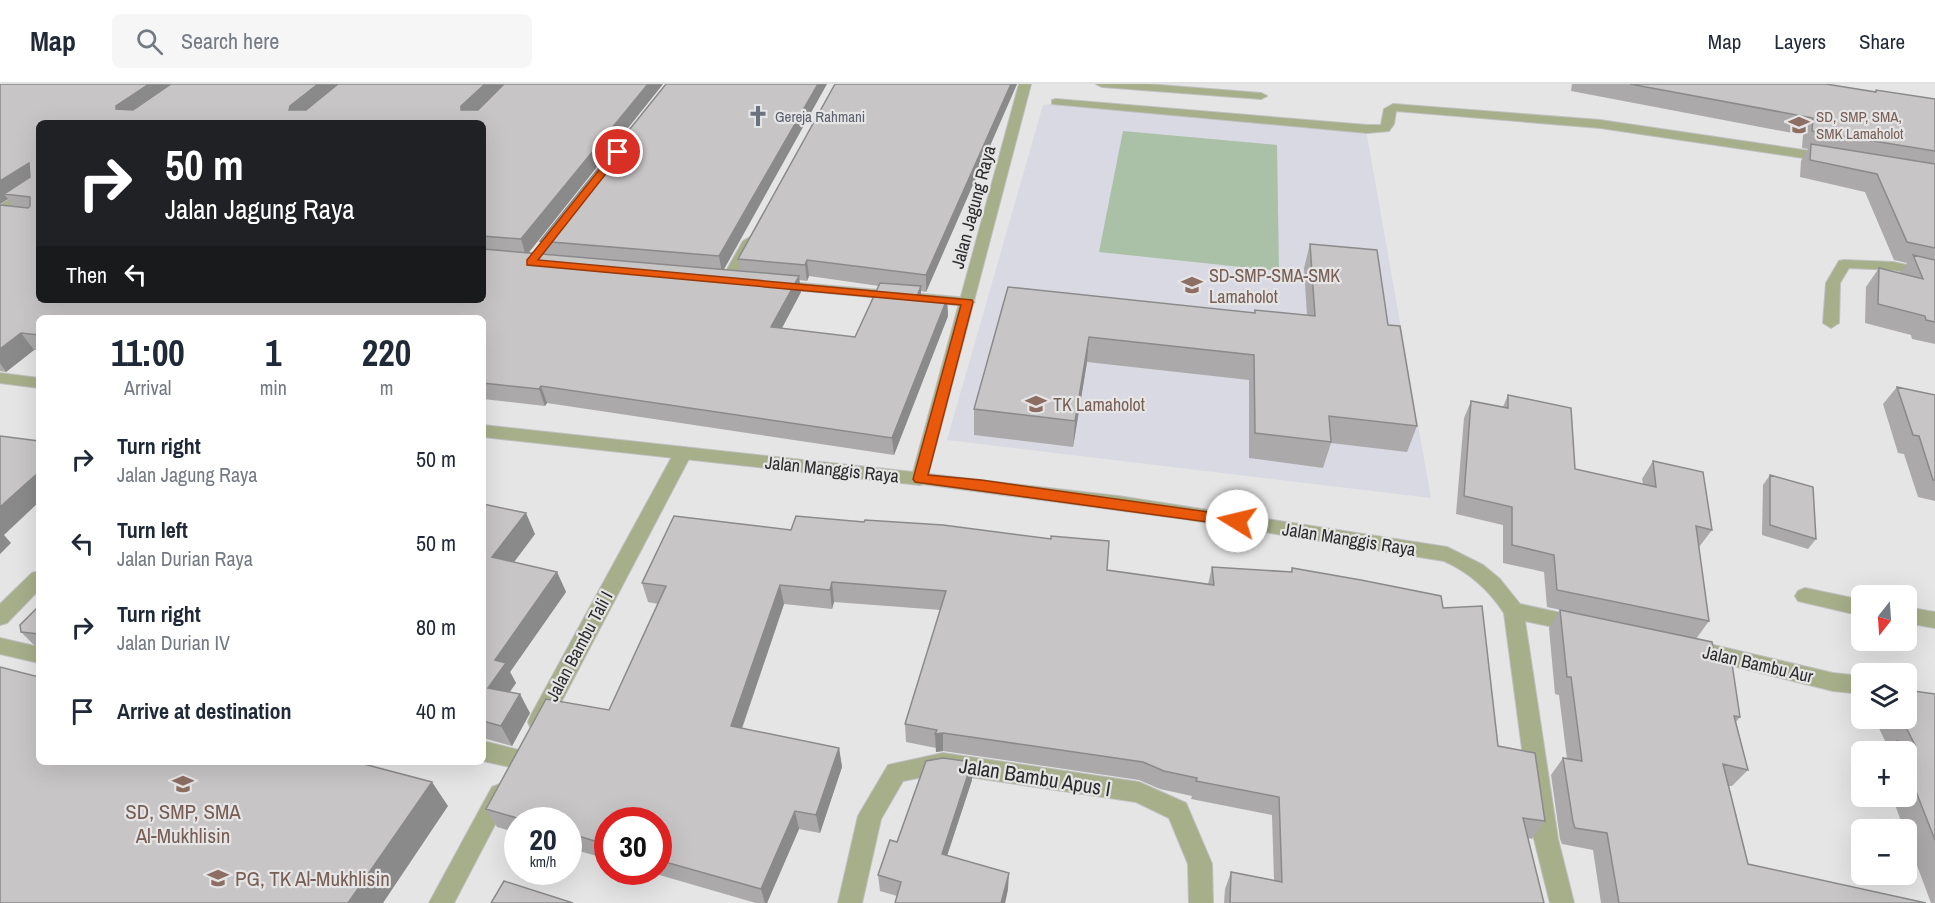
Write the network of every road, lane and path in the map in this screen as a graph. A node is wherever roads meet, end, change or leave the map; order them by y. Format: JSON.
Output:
{"nodes":[{"id":1,"x":1025,"y":84,"type":"edge"},
{"id":2,"x":1102,"y":84,"type":"edge"},
{"id":3,"x":1261,"y":96,"type":"dead end"},
{"id":4,"x":1056,"y":102,"type":"dead end"},
{"id":5,"x":1838,"y":160,"type":"edge"},
{"id":6,"x":36,"y":187,"type":"edge"},
{"id":7,"x":0,"y":212,"type":"edge"},
{"id":8,"x":20,"y":216,"type":"edge"},
{"id":9,"x":754,"y":233,"type":"edge"},
{"id":10,"x":1935,"y":275,"type":"edge"},
{"id":11,"x":728,"y":280,"type":"edge"},
{"id":12,"x":763,"y":284,"type":"edge"},
{"id":13,"x":968,"y":302,"type":"junction"},
{"id":14,"x":1831,"y":323,"type":"dead end"},
{"id":15,"x":0,"y":378,"type":"edge"},
{"id":16,"x":36,"y":383,"type":"edge"},
{"id":17,"x":486,"y":431,"type":"edge"},
{"id":18,"x":683,"y":453,"type":"junction"},
{"id":19,"x":920,"y":479,"type":"junction"},
{"id":20,"x":36,"y":581,"type":"edge"},
{"id":21,"x":1805,"y":596,"type":"dead end"},
{"id":22,"x":1851,"y":606,"type":"edge"},
{"id":23,"x":1514,"y":611,"type":"junction"},
{"id":24,"x":0,"y":617,"type":"edge"},
{"id":25,"x":1917,"y":617,"type":"edge"},
{"id":26,"x":1935,"y":620,"type":"edge"},
{"id":27,"x":1592,"y":627,"type":"edge"},
{"id":28,"x":1669,"y":644,"type":"edge"},
{"id":29,"x":0,"y":646,"type":"edge"},
{"id":30,"x":36,"y":654,"type":"edge"},
{"id":31,"x":1851,"y":684,"type":"edge"},
{"id":32,"x":486,"y":752,"type":"edge"},
{"id":33,"x":519,"y":759,"type":"junction"},
{"id":34,"x":441,"y":903,"type":"edge"},
{"id":35,"x":850,"y":903,"type":"edge"},
{"id":36,"x":1201,"y":903,"type":"edge"},
{"id":37,"x":1562,"y":903,"type":"edge"}],
"edges":[{"from":1,"to":13,"type":"street","name":"Jalan Jagung Raya"},
{"from":2,"to":3,"type":"street"},
{"from":4,"to":5,"type":"street"},
{"from":6,"to":7,"type":"street"},
{"from":7,"to":8,"type":"street"},
{"from":9,"to":11,"type":"street"},
{"from":10,"to":14,"type":"street"},
{"from":12,"to":13,"type":"street"},
{"from":13,"to":19,"type":"street","name":"Jalan Jagung Raya"},
{"from":15,"to":16,"type":"street"},
{"from":17,"to":18,"type":"street","name":"Jalan Manggis Raya"},
{"from":18,"to":19,"type":"street","name":"Jalan Manggis Raya"},
{"from":18,"to":33,"type":"street","name":"Jalan Bambu Tali I"},
{"from":19,"to":23,"type":"street","name":"Jalan Manggis Raya"},
{"from":20,"to":24,"type":"street"},
{"from":21,"to":22,"type":"street"},
{"from":23,"to":27,"type":"street"},
{"from":23,"to":37,"type":"street"},
{"from":25,"to":26,"type":"street"},
{"from":28,"to":31,"type":"street","name":"Jalan Bambu Aur"},
{"from":29,"to":30,"type":"street"},
{"from":32,"to":33,"type":"street"},
{"from":33,"to":34,"type":"street","name":"Jalan Bambu Tali I"},
{"from":35,"to":36,"type":"street","name":"Jalan Bambu Apus I"}]}
